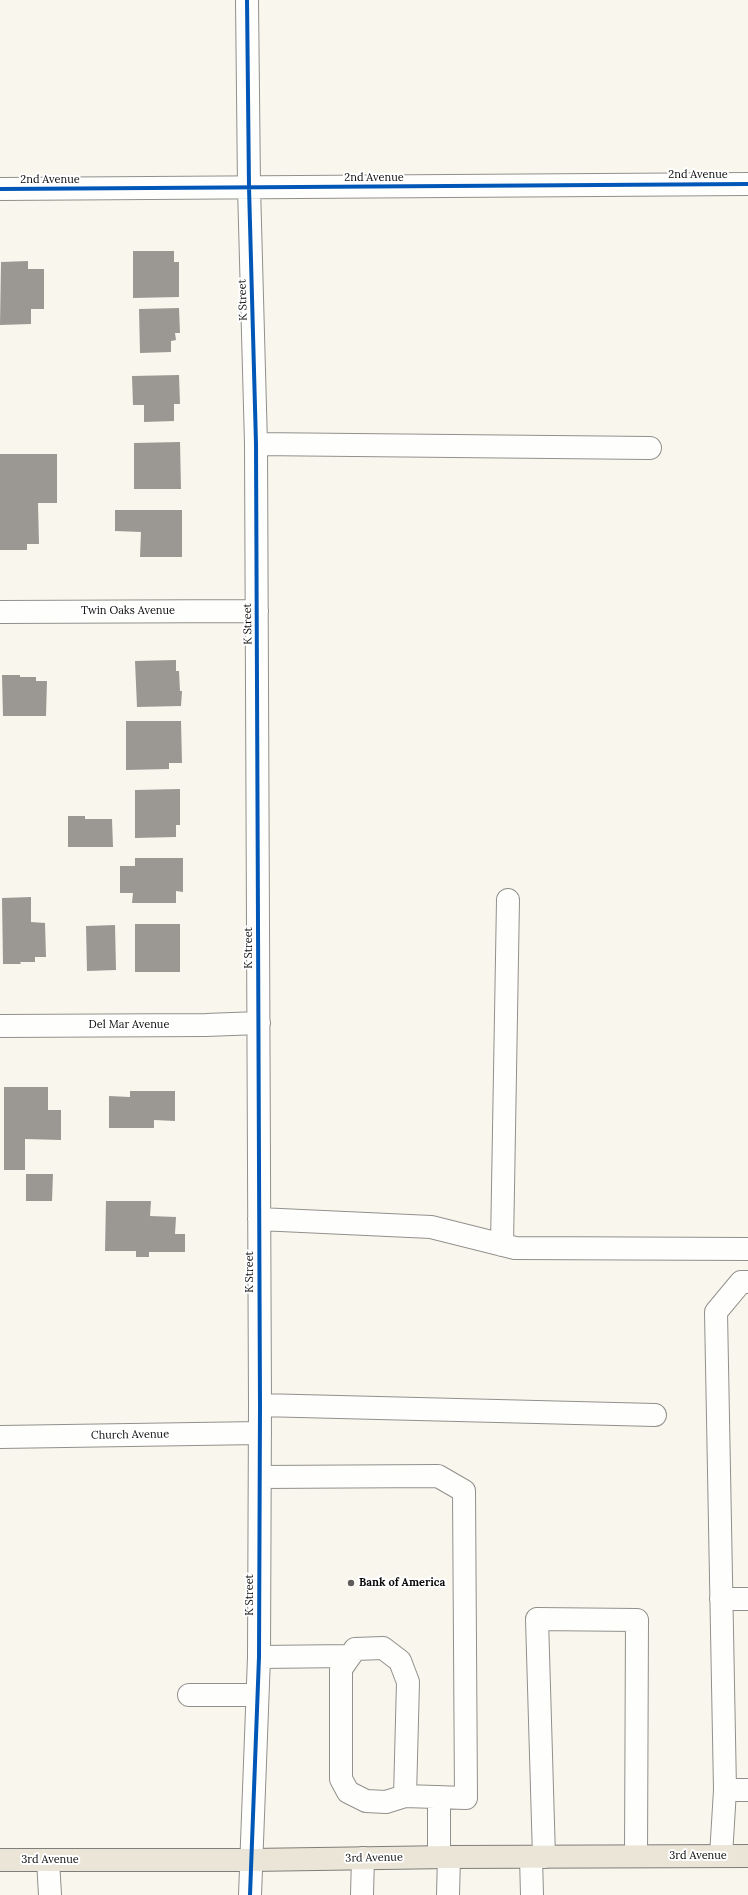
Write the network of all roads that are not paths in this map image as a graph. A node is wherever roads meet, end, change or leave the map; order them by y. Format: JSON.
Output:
{"nodes":[{"id":1,"x":247,"y":0,"type":"edge"},
{"id":2,"x":748,"y":184,"type":"edge"},
{"id":3,"x":249,"y":187,"type":"junction"},
{"id":4,"x":0,"y":189,"type":"edge"},
{"id":5,"x":256,"y":444,"type":"junction"},
{"id":6,"x":650,"y":448,"type":"dead end"},
{"id":7,"x":256,"y":611,"type":"junction"},
{"id":8,"x":0,"y":612,"type":"edge"},
{"id":9,"x":508,"y":900,"type":"dead end"},
{"id":10,"x":258,"y":1023,"type":"junction"},
{"id":11,"x":0,"y":1026,"type":"edge"},
{"id":12,"x":259,"y":1219,"type":"junction"},
{"id":13,"x":502,"y":1245,"type":"junction"},
{"id":14,"x":748,"y":1249,"type":"edge"},
{"id":15,"x":748,"y":1282,"type":"edge"},
{"id":16,"x":260,"y":1405,"type":"junction"},
{"id":17,"x":655,"y":1415,"type":"dead end"},
{"id":18,"x":260,"y":1433,"type":"junction"},
{"id":19,"x":0,"y":1437,"type":"edge"},
{"id":20,"x":260,"y":1477,"type":"junction"},
{"id":21,"x":721,"y":1599,"type":"junction"},
{"id":22,"x":748,"y":1599,"type":"edge"},
{"id":23,"x":350,"y":1656,"type":"junction"},
{"id":24,"x":259,"y":1657,"type":"junction"},
{"id":25,"x":189,"y":1695,"type":"dead end"},
{"id":26,"x":256,"y":1695,"type":"junction"},
{"id":27,"x":725,"y":1790,"type":"junction"},
{"id":28,"x":748,"y":1790,"type":"edge"},
{"id":29,"x":405,"y":1796,"type":"junction"},
{"id":30,"x":439,"y":1797,"type":"junction"},
{"id":31,"x":636,"y":1856,"type":"junction"},
{"id":32,"x":721,"y":1856,"type":"junction"},
{"id":33,"x":748,"y":1856,"type":"edge"},
{"id":34,"x":444,"y":1857,"type":"junction"},
{"id":35,"x":538,"y":1857,"type":"junction"},
{"id":36,"x":363,"y":1858,"type":"junction"},
{"id":37,"x":0,"y":1860,"type":"edge"},
{"id":38,"x":48,"y":1860,"type":"junction"},
{"id":39,"x":251,"y":1860,"type":"junction"},
{"id":40,"x":50,"y":1895,"type":"edge"},
{"id":41,"x":250,"y":1895,"type":"edge"},
{"id":42,"x":362,"y":1895,"type":"edge"},
{"id":43,"x":448,"y":1895,"type":"edge"},
{"id":44,"x":532,"y":1895,"type":"edge"}],
"edges":[{"from":1,"to":3,"type":"street","name":"K Street"},
{"from":2,"to":3,"type":"street","name":"2nd Avenue"},
{"from":3,"to":4,"type":"street","name":"2nd Avenue"},
{"from":3,"to":5,"type":"street","name":"K Street"},
{"from":5,"to":6,"type":"street"},
{"from":5,"to":7,"type":"street","name":"K Street"},
{"from":7,"to":8,"type":"street","name":"Twin Oaks Avenue"},
{"from":7,"to":10,"type":"street","name":"K Street"},
{"from":9,"to":13,"type":"street"},
{"from":10,"to":11,"type":"street","name":"Del Mar Avenue"},
{"from":10,"to":12,"type":"street","name":"K Street"},
{"from":12,"to":13,"type":"street"},
{"from":12,"to":16,"type":"street","name":"K Street"},
{"from":13,"to":14,"type":"street"},
{"from":15,"to":21,"type":"street"},
{"from":16,"to":17,"type":"street"},
{"from":16,"to":18,"type":"street","name":"K Street"},
{"from":18,"to":19,"type":"street","name":"Church Avenue"},
{"from":18,"to":20,"type":"street","name":"K Street"},
{"from":20,"to":24,"type":"street","name":"K Street"},
{"from":20,"to":30,"type":"street"},
{"from":21,"to":22,"type":"street"},
{"from":21,"to":27,"type":"street"},
{"from":23,"to":24,"type":"street"},
{"from":23,"to":29,"type":"street"},
{"from":23,"to":29,"type":"street"},
{"from":24,"to":26,"type":"street","name":"K Street"},
{"from":25,"to":26,"type":"street"},
{"from":26,"to":39,"type":"street","name":"K Street"},
{"from":27,"to":28,"type":"street"},
{"from":27,"to":32,"type":"street"},
{"from":29,"to":30,"type":"street"},
{"from":30,"to":34,"type":"street"},
{"from":31,"to":32,"type":"main road","name":"3rd Avenue"},
{"from":31,"to":35,"type":"main road","name":"3rd Avenue"},
{"from":31,"to":35,"type":"street"},
{"from":32,"to":33,"type":"main road","name":"3rd Avenue"},
{"from":34,"to":35,"type":"main road","name":"3rd Avenue"},
{"from":34,"to":36,"type":"main road","name":"3rd Avenue"},
{"from":34,"to":43,"type":"street"},
{"from":35,"to":44,"type":"street"},
{"from":36,"to":39,"type":"main road","name":"3rd Avenue"},
{"from":36,"to":42,"type":"street"},
{"from":37,"to":38,"type":"main road","name":"3rd Avenue"},
{"from":38,"to":39,"type":"main road","name":"3rd Avenue"},
{"from":38,"to":40,"type":"street"},
{"from":39,"to":41,"type":"street","name":"K Street"}]}
